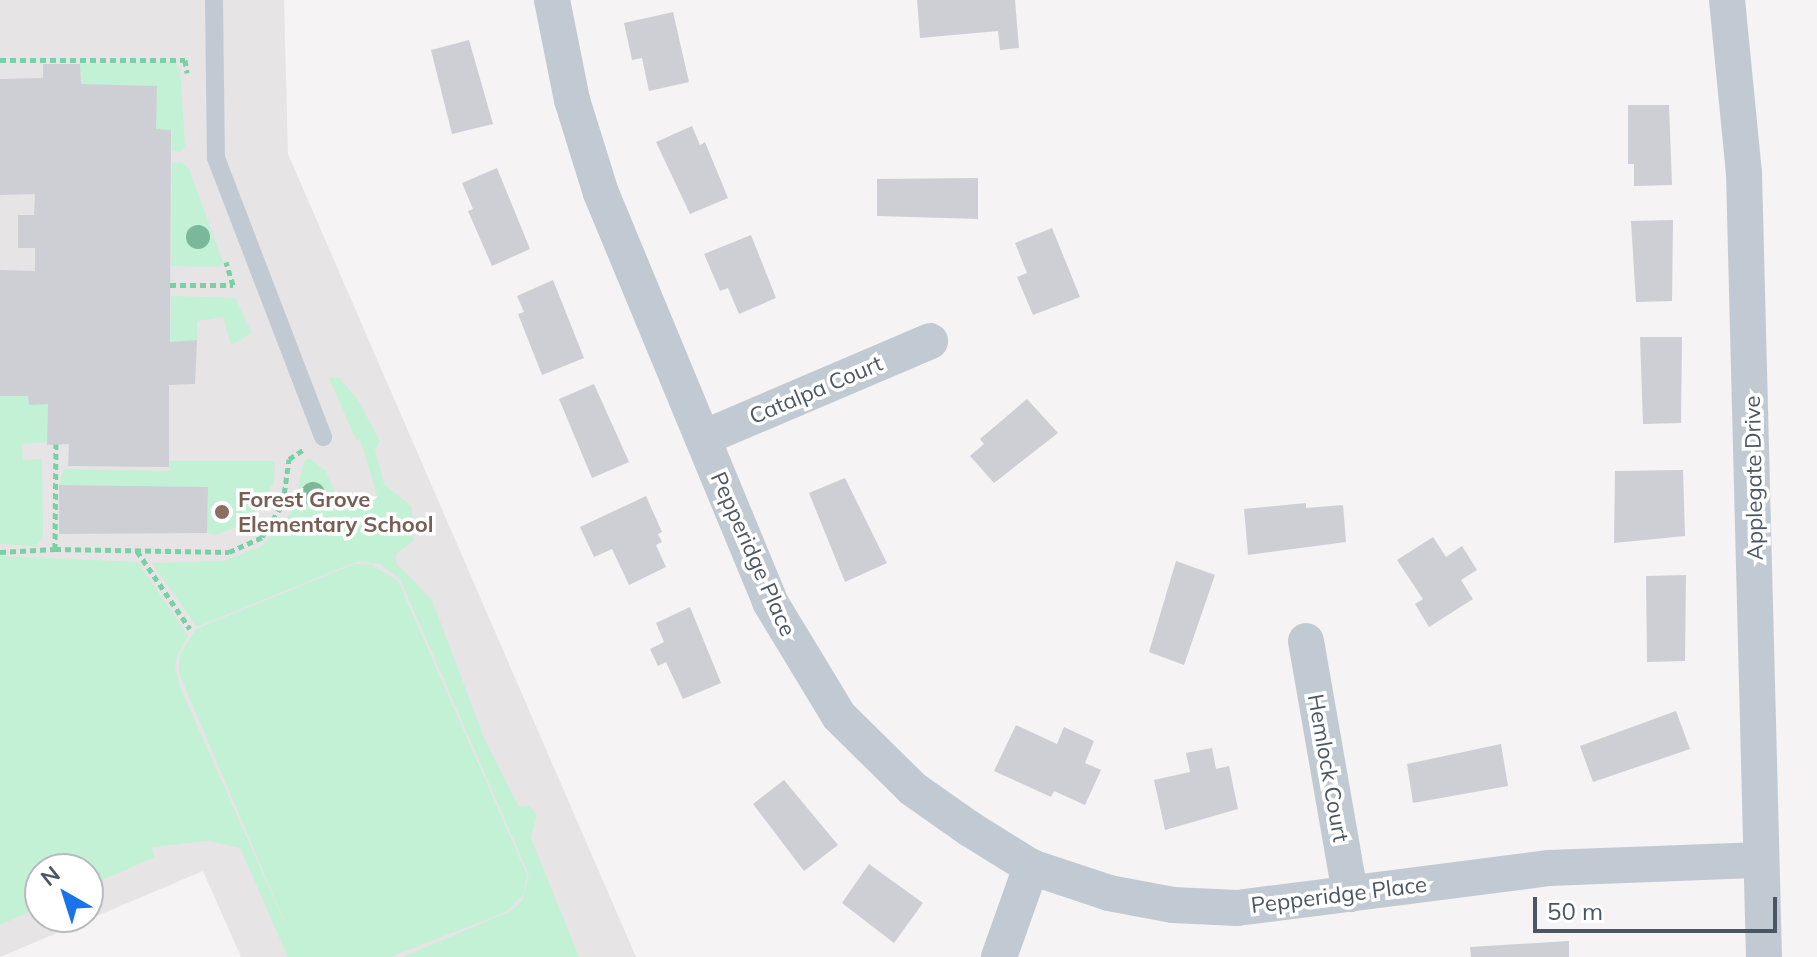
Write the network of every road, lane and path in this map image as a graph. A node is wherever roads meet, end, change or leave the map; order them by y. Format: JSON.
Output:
{"nodes":[{"id":1,"x":214,"y":0,"type":"edge"},
{"id":2,"x":552,"y":0,"type":"edge"},
{"id":3,"x":1727,"y":0,"type":"edge"},
{"id":4,"x":0,"y":60,"type":"edge"},
{"id":5,"x":187,"y":74,"type":"dead end"},
{"id":6,"x":930,"y":341,"type":"dead end"},
{"id":7,"x":323,"y":437,"type":"dead end"},
{"id":8,"x":703,"y":438,"type":"junction"},
{"id":9,"x":56,"y":444,"type":"dead end"},
{"id":10,"x":289,"y":459,"type":"dead end"},
{"id":11,"x":55,"y":549,"type":"junction"},
{"id":12,"x":137,"y":551,"type":"junction"},
{"id":13,"x":0,"y":552,"type":"edge"},
{"id":14,"x":190,"y":629,"type":"dead end"},
{"id":15,"x":1306,"y":641,"type":"dead end"},
{"id":16,"x":1761,"y":860,"type":"junction"},
{"id":17,"x":1031,"y":867,"type":"junction"},
{"id":18,"x":1350,"y":894,"type":"junction"},
{"id":19,"x":999,"y":957,"type":"edge"},
{"id":20,"x":1764,"y":957,"type":"edge"}],
"edges":[{"from":1,"to":7,"type":"lane"},
{"from":2,"to":8,"type":"street","name":"Pepperidge Place"},
{"from":3,"to":16,"type":"street","name":"Applegate Drive"},
{"from":4,"to":5,"type":"path"},
{"from":6,"to":8,"type":"street","name":"Catalpa Court"},
{"from":8,"to":17,"type":"street","name":"Pepperidge Place"},
{"from":9,"to":11,"type":"path"},
{"from":10,"to":12,"type":"path"},
{"from":11,"to":12,"type":"path"},
{"from":11,"to":13,"type":"path"},
{"from":12,"to":14,"type":"path"},
{"from":15,"to":18,"type":"street","name":"Hemlock Court"},
{"from":16,"to":18,"type":"street","name":"Pepperidge Place"},
{"from":16,"to":20,"type":"street","name":"Applegate Drive"},
{"from":17,"to":18,"type":"street","name":"Pepperidge Place"},
{"from":17,"to":19,"type":"street"}]}
